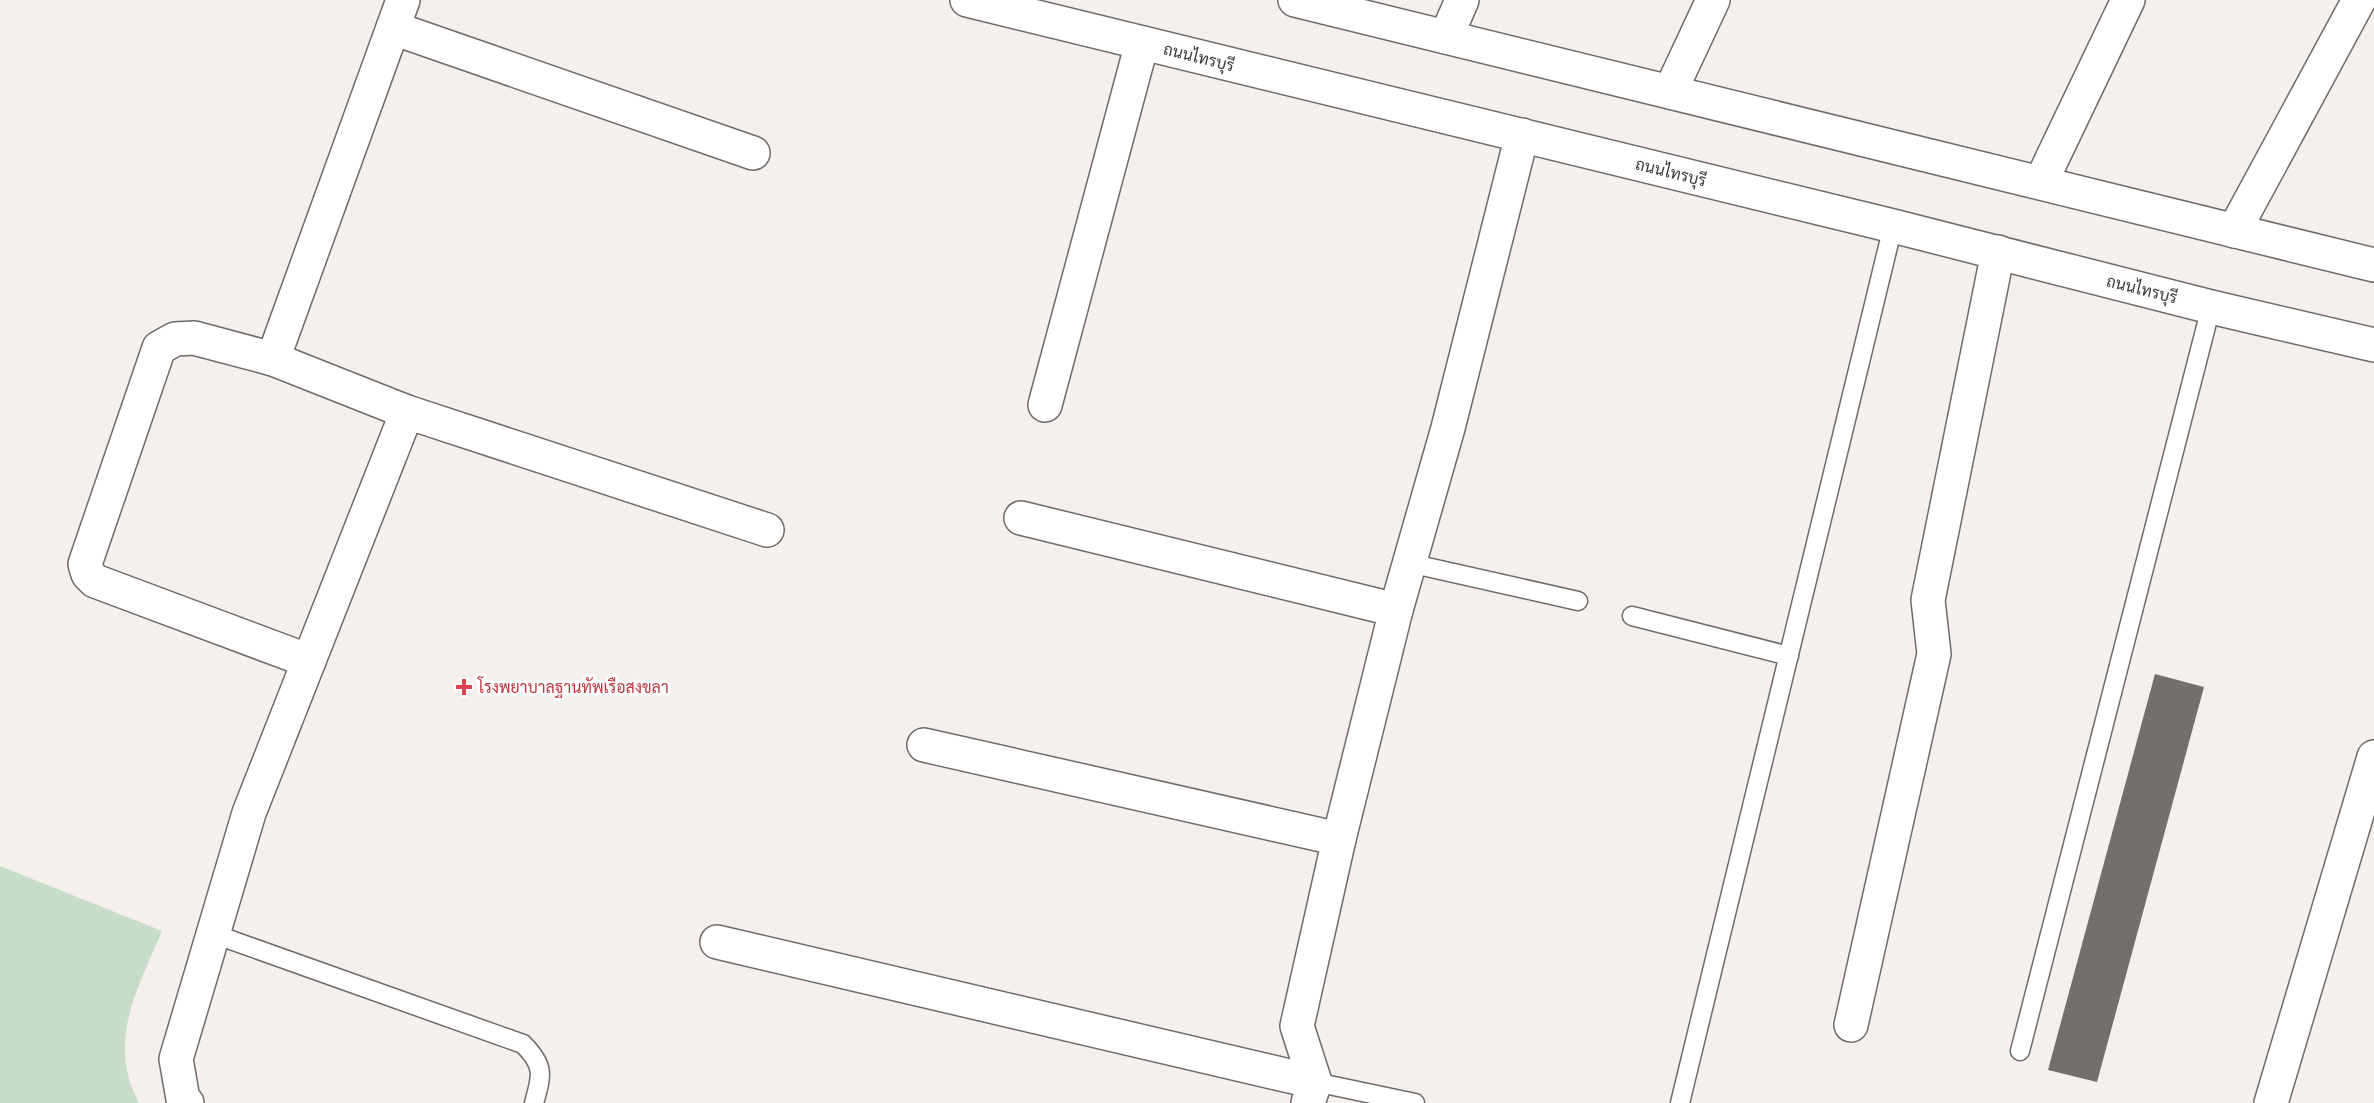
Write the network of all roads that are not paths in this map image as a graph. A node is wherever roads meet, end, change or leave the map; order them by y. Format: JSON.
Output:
{"nodes":[{"id":1,"x":967,"y":0,"type":"edge"},
{"id":2,"x":1295,"y":0,"type":"edge"},
{"id":3,"x":1462,"y":0,"type":"edge"},
{"id":4,"x":1713,"y":0,"type":"edge"},
{"id":5,"x":2128,"y":0,"type":"edge"},
{"id":6,"x":2359,"y":0,"type":"edge"},
{"id":7,"x":1329,"y":4,"type":"edge"},
{"id":8,"x":398,"y":14,"type":"edge"},
{"id":9,"x":1446,"y":37,"type":"junction"},
{"id":10,"x":1142,"y":43,"type":"junction"},
{"id":11,"x":1670,"y":92,"type":"junction"},
{"id":12,"x":1522,"y":135,"type":"junction"},
{"id":13,"x":753,"y":153,"type":"dead end"},
{"id":14,"x":2041,"y":182,"type":"junction"},
{"id":15,"x":1893,"y":226,"type":"junction"},
{"id":16,"x":2234,"y":231,"type":"junction"},
{"id":17,"x":1998,"y":252,"type":"junction"},
{"id":18,"x":2374,"y":265,"type":"edge"},
{"id":19,"x":2211,"y":307,"type":"junction"},
{"id":20,"x":2374,"y":345,"type":"edge"},
{"id":21,"x":273,"y":359,"type":"junction"},
{"id":22,"x":1045,"y":405,"type":"dead end"},
{"id":23,"x":407,"y":412,"type":"junction"},
{"id":24,"x":1021,"y":518,"type":"dead end"},
{"id":25,"x":767,"y":530,"type":"dead end"},
{"id":26,"x":1409,"y":563,"type":"junction"},
{"id":27,"x":1578,"y":601,"type":"dead end"},
{"id":28,"x":1396,"y":610,"type":"junction"},
{"id":29,"x":1632,"y":616,"type":"dead end"},
{"id":30,"x":1789,"y":656,"type":"junction"},
{"id":31,"x":309,"y":661,"type":"junction"},
{"id":32,"x":924,"y":745,"type":"dead end"},
{"id":33,"x":2374,"y":757,"type":"edge"},
{"id":34,"x":1338,"y":839,"type":"junction"},
{"id":35,"x":214,"y":934,"type":"junction"},
{"id":36,"x":717,"y":942,"type":"dead end"},
{"id":37,"x":1851,"y":1025,"type":"dead end"},
{"id":38,"x":2020,"y":1051,"type":"dead end"},
{"id":39,"x":1312,"y":1093,"type":"edge"},
{"id":40,"x":187,"y":1103,"type":"edge"},
{"id":41,"x":534,"y":1103,"type":"edge"},
{"id":42,"x":1415,"y":1103,"type":"edge"},
{"id":43,"x":1680,"y":1103,"type":"edge"},
{"id":44,"x":2271,"y":1103,"type":"edge"}],
"edges":[{"from":1,"to":10,"type":"street","name":"ถนนไทรบุรี"},
{"from":2,"to":7,"type":"street"},
{"from":3,"to":9,"type":"street"},
{"from":4,"to":11,"type":"street"},
{"from":5,"to":14,"type":"street"},
{"from":6,"to":16,"type":"street"},
{"from":7,"to":9,"type":"street"},
{"from":8,"to":13,"type":"street"},
{"from":8,"to":21,"type":"street"},
{"from":9,"to":11,"type":"street"},
{"from":10,"to":12,"type":"street","name":"ถนนไทรบุรี"},
{"from":10,"to":22,"type":"street"},
{"from":11,"to":14,"type":"street"},
{"from":12,"to":15,"type":"street","name":"ถนนไทรบุรี"},
{"from":12,"to":26,"type":"street"},
{"from":14,"to":16,"type":"street"},
{"from":15,"to":17,"type":"street","name":"ถนนไทรบุรี"},
{"from":15,"to":30,"type":"lane"},
{"from":16,"to":18,"type":"street"},
{"from":17,"to":19,"type":"street","name":"ถนนไทรบุรี"},
{"from":17,"to":37,"type":"street"},
{"from":19,"to":20,"type":"street","name":"ถนนไทรบุรี"},
{"from":19,"to":38,"type":"lane"},
{"from":21,"to":23,"type":"street"},
{"from":21,"to":31,"type":"street"},
{"from":23,"to":25,"type":"street"},
{"from":23,"to":31,"type":"street"},
{"from":24,"to":28,"type":"street"},
{"from":26,"to":27,"type":"lane"},
{"from":26,"to":28,"type":"street"},
{"from":28,"to":34,"type":"street"},
{"from":29,"to":30,"type":"lane"},
{"from":30,"to":43,"type":"lane"},
{"from":31,"to":35,"type":"street"},
{"from":32,"to":34,"type":"street"},
{"from":33,"to":44,"type":"street"},
{"from":34,"to":39,"type":"street"},
{"from":35,"to":40,"type":"street"},
{"from":35,"to":41,"type":"lane"},
{"from":36,"to":39,"type":"street"},
{"from":39,"to":42,"type":"lane"}]}
